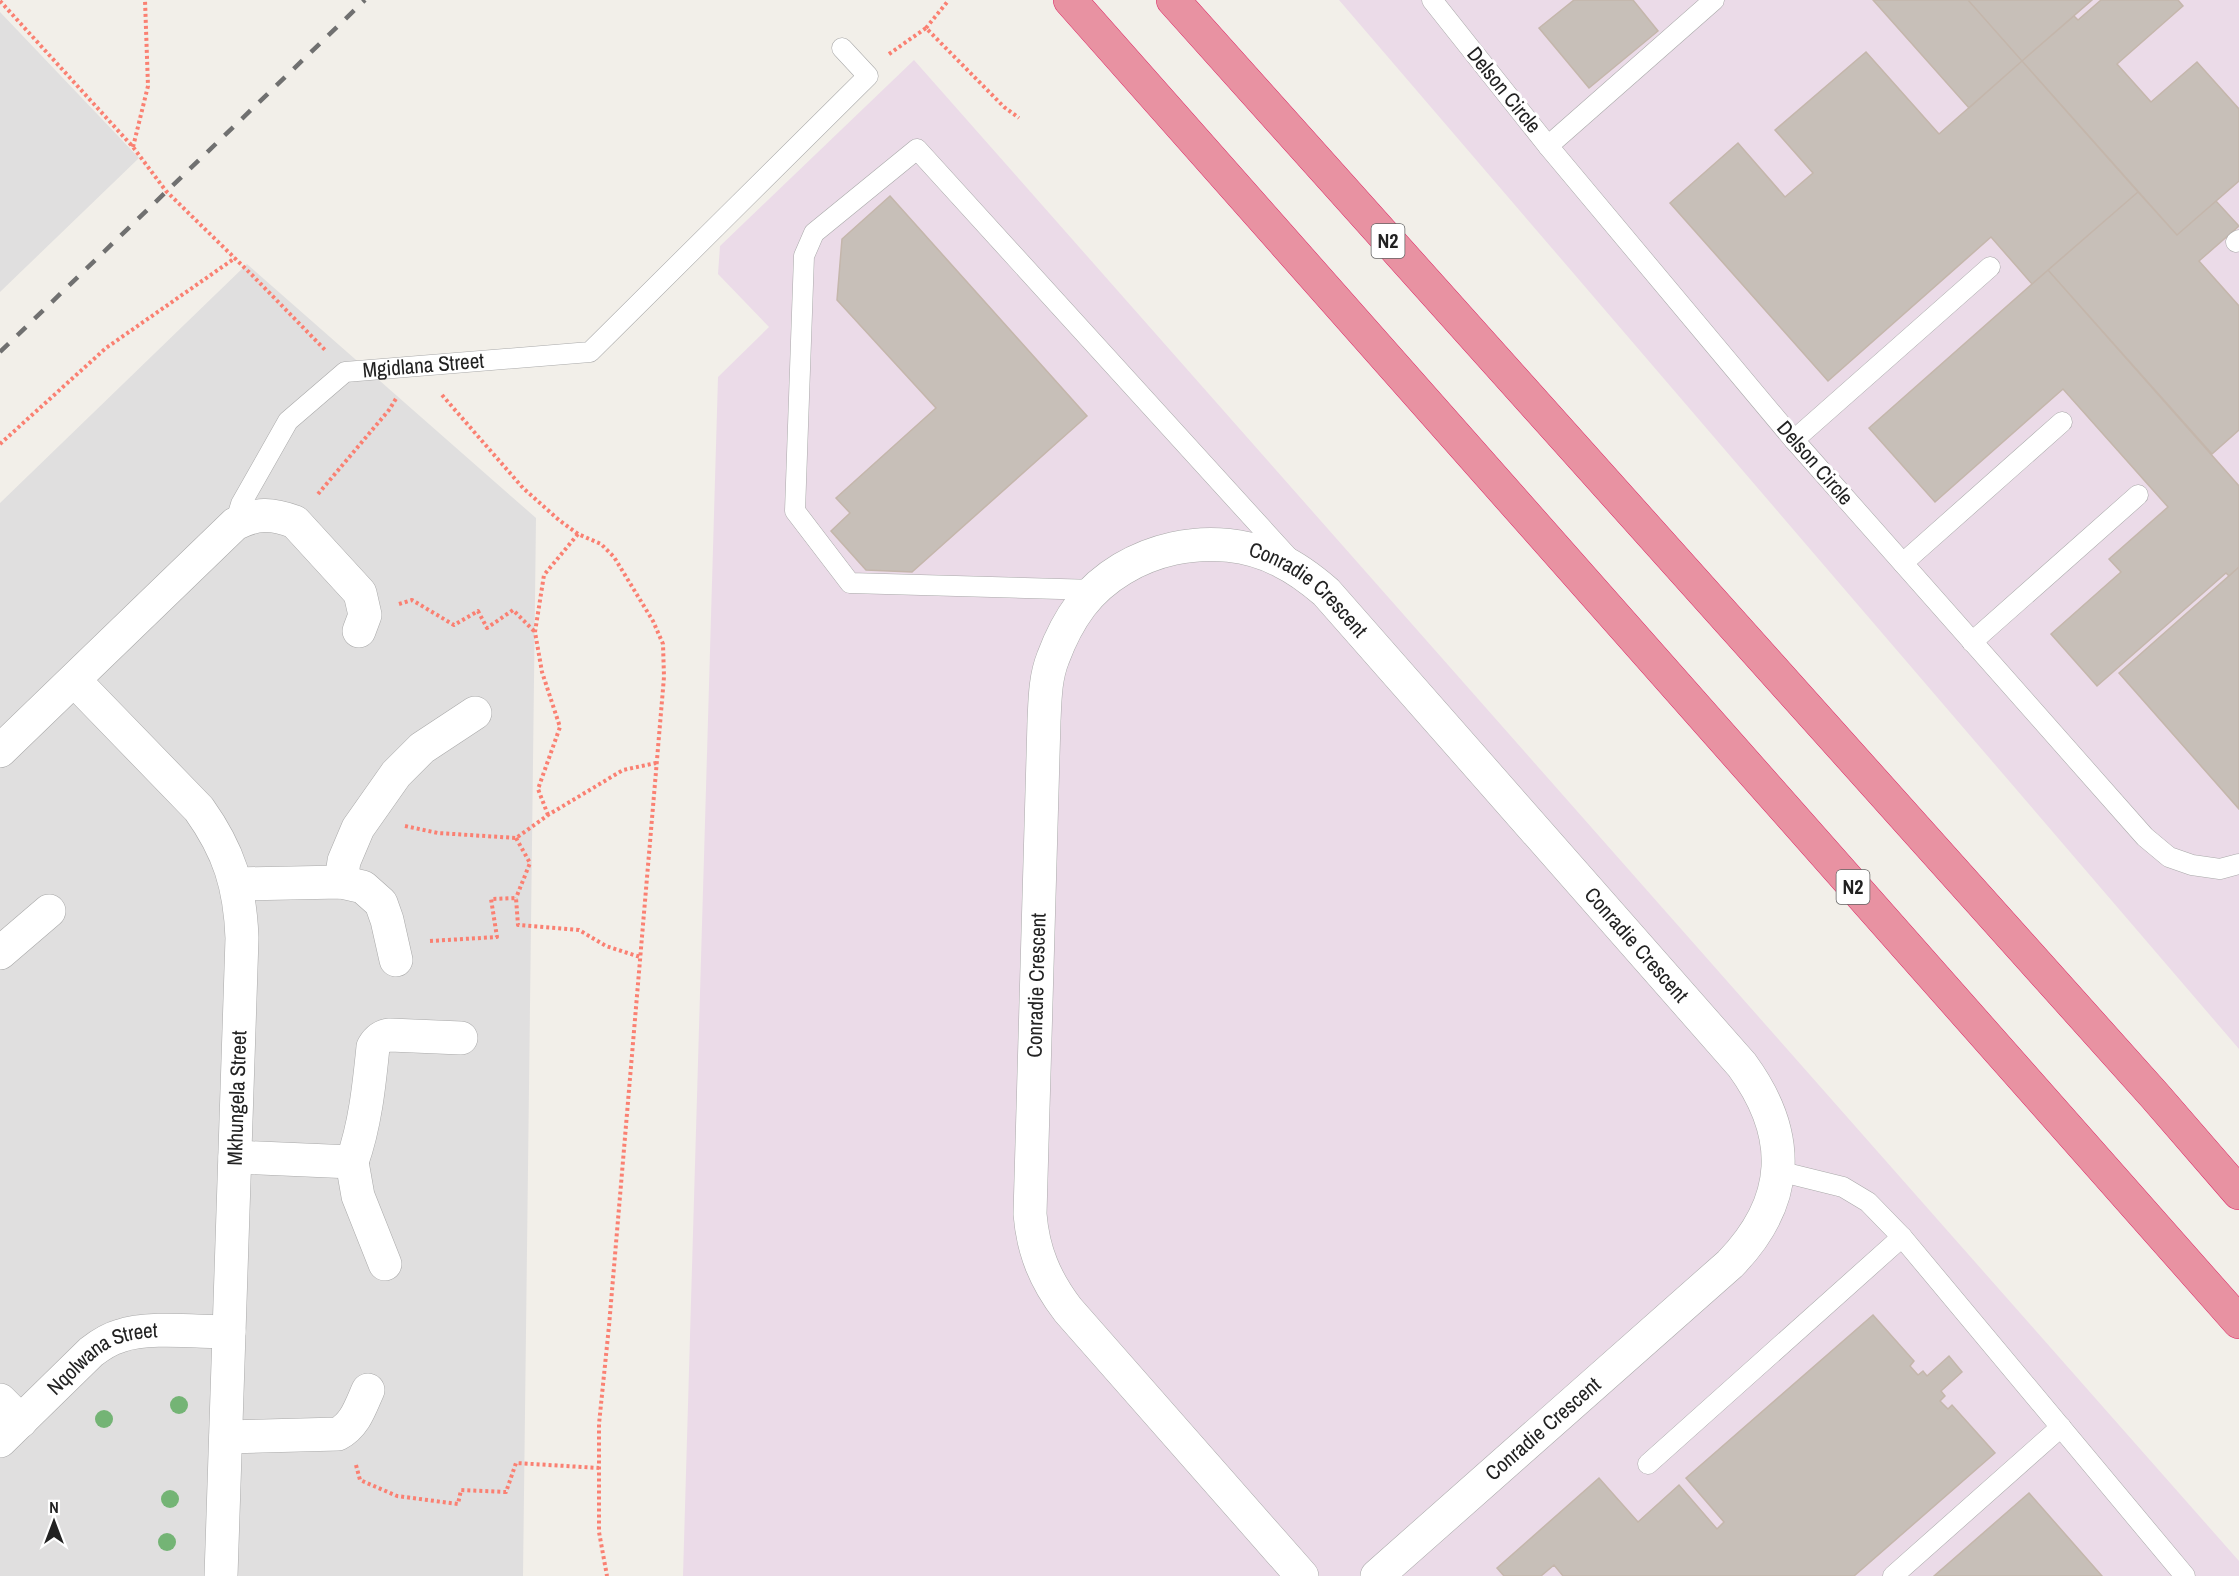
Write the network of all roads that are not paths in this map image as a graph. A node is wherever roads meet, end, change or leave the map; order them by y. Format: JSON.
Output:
{"nodes":[{"id":1,"x":1070,"y":0,"type":"edge"},
{"id":2,"x":1173,"y":0,"type":"edge"},
{"id":3,"x":1431,"y":0,"type":"edge"},
{"id":4,"x":1714,"y":0,"type":"edge"},
{"id":5,"x":842,"y":48,"type":"dead end"},
{"id":6,"x":1548,"y":146,"type":"junction"},
{"id":7,"x":1990,"y":267,"type":"dead end"},
{"id":8,"x":2062,"y":422,"type":"dead end"},
{"id":9,"x":1794,"y":440,"type":"junction"},
{"id":10,"x":2138,"y":495,"type":"dead end"},
{"id":11,"x":235,"y":524,"type":"junction"},
{"id":12,"x":1903,"y":563,"type":"junction"},
{"id":13,"x":1304,"y":574,"type":"junction"},
{"id":14,"x":1096,"y":590,"type":"junction"},
{"id":15,"x":362,"y":623,"type":"road end"},
{"id":16,"x":1972,"y":642,"type":"junction"},
{"id":17,"x":74,"y":680,"type":"junction"},
{"id":18,"x":475,"y":713,"type":"dead end"},
{"id":19,"x":0,"y":751,"type":"edge"},
{"id":20,"x":2239,"y":864,"type":"edge"},
{"id":21,"x":340,"y":882,"type":"junction"},
{"id":22,"x":236,"y":884,"type":"junction"},
{"id":23,"x":49,"y":911,"type":"dead end"},
{"id":24,"x":0,"y":953,"type":"edge"},
{"id":25,"x":396,"y":960,"type":"dead end"},
{"id":26,"x":461,"y":1038,"type":"dead end"},
{"id":27,"x":235,"y":1156,"type":"junction"},
{"id":28,"x":352,"y":1162,"type":"junction"},
{"id":29,"x":1778,"y":1171,"type":"junction"},
{"id":30,"x":2239,"y":1193,"type":"edge"},
{"id":31,"x":1902,"y":1237,"type":"junction"},
{"id":32,"x":385,"y":1264,"type":"dead end"},
{"id":33,"x":2239,"y":1322,"type":"edge"},
{"id":34,"x":229,"y":1332,"type":"junction"},
{"id":35,"x":368,"y":1390,"type":"dead end"},
{"id":36,"x":7,"y":1421,"type":"edge"},
{"id":37,"x":2061,"y":1427,"type":"junction"},
{"id":38,"x":226,"y":1437,"type":"junction"},
{"id":39,"x":1648,"y":1464,"type":"dead end"},
{"id":40,"x":221,"y":1576,"type":"edge"},
{"id":41,"x":1302,"y":1576,"type":"edge"},
{"id":42,"x":1377,"y":1576,"type":"edge"},
{"id":43,"x":1893,"y":1576,"type":"edge"},
{"id":44,"x":2185,"y":1576,"type":"edge"}],
"edges":[{"from":1,"to":33,"type":"highway","number":"N2"},
{"from":2,"to":30,"type":"highway","number":"N2"},
{"from":3,"to":6,"type":"lane","name":"Delson Circle"},
{"from":4,"to":6,"type":"lane"},
{"from":5,"to":11,"type":"lane","name":"Mgidlana Street"},
{"from":6,"to":9,"type":"lane","name":"Delson Circle"},
{"from":7,"to":9,"type":"lane"},
{"from":8,"to":12,"type":"lane"},
{"from":9,"to":12,"type":"lane","name":"Delson Circle"},
{"from":10,"to":16,"type":"lane"},
{"from":11,"to":15,"type":"street"},
{"from":11,"to":17,"type":"street","name":"Mgidlana Street"},
{"from":12,"to":16,"type":"lane","name":"Delson Circle"},
{"from":13,"to":14,"type":"street","name":"Conradie Crescent"},
{"from":13,"to":14,"type":"lane"},
{"from":13,"to":29,"type":"street","name":"Conradie Crescent"},
{"from":14,"to":41,"type":"street","name":"Conradie Crescent"},
{"from":16,"to":20,"type":"lane","name":"Delson Circle"},
{"from":17,"to":19,"type":"street","name":"Mgidlana Street"},
{"from":17,"to":22,"type":"street","name":"Mkhungela Street"},
{"from":18,"to":21,"type":"street"},
{"from":21,"to":22,"type":"street"},
{"from":21,"to":25,"type":"street"},
{"from":22,"to":27,"type":"street","name":"Mkhungela Street"},
{"from":23,"to":24,"type":"street"},
{"from":26,"to":28,"type":"street"},
{"from":27,"to":28,"type":"street"},
{"from":27,"to":34,"type":"street","name":"Mkhungela Street"},
{"from":28,"to":32,"type":"street"},
{"from":29,"to":31,"type":"lane"},
{"from":29,"to":42,"type":"street","name":"Conradie Crescent"},
{"from":31,"to":37,"type":"lane"},
{"from":31,"to":39,"type":"lane"},
{"from":34,"to":36,"type":"street","name":"Nqolwana Street"},
{"from":34,"to":38,"type":"street","name":"Mkhungela Street"},
{"from":35,"to":38,"type":"street"},
{"from":37,"to":43,"type":"lane"},
{"from":37,"to":44,"type":"lane"},
{"from":38,"to":40,"type":"street","name":"Mkhungela Street"}]}
